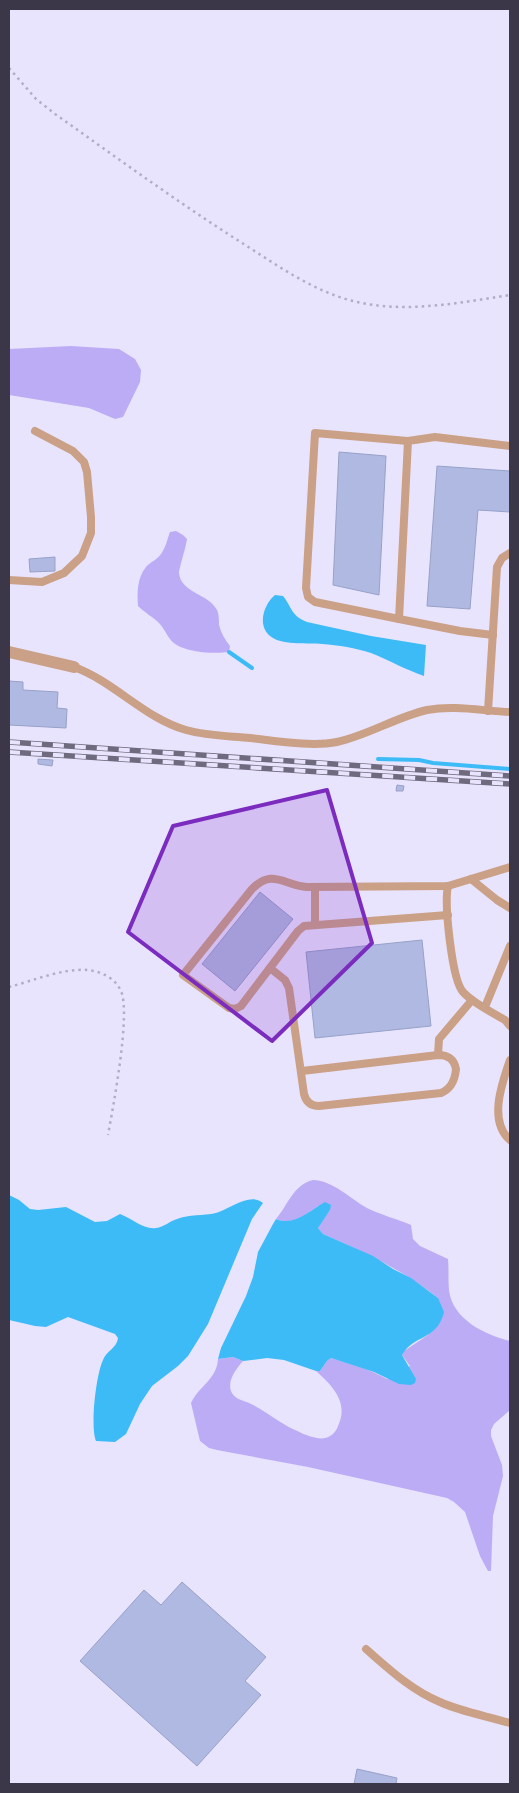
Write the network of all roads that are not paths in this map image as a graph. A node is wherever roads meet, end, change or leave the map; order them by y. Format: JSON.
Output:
{"nodes":[{"id":1,"x":35,"y":431,"type":"dead end"},
{"id":2,"x":408,"y":441,"type":"junction"},
{"id":3,"x":510,"y":446,"type":"edge"},
{"id":4,"x":510,"y":553,"type":"edge"},
{"id":5,"x":9,"y":580,"type":"edge"},
{"id":6,"x":399,"y":619,"type":"junction"},
{"id":7,"x":493,"y":635,"type":"junction"},
{"id":8,"x":9,"y":652,"type":"edge"},
{"id":9,"x":74,"y":667,"type":"joint"},
{"id":10,"x":488,"y":711,"type":"junction"},
{"id":11,"x":510,"y":712,"type":"edge"},
{"id":12,"x":510,"y":867,"type":"edge"},
{"id":13,"x":472,"y":879,"type":"junction"},
{"id":14,"x":448,"y":886,"type":"junction"},
{"id":15,"x":316,"y":887,"type":"junction"},
{"id":16,"x":510,"y":908,"type":"edge"},
{"id":17,"x":448,"y":915,"type":"junction"},
{"id":18,"x":315,"y":924,"type":"junction"},
{"id":19,"x":510,"y":946,"type":"edge"},
{"id":20,"x":270,"y":968,"type":"junction"},
{"id":21,"x":472,"y":1000,"type":"junction"},
{"id":22,"x":485,"y":1007,"type":"junction"},
{"id":23,"x":510,"y":1026,"type":"edge"},
{"id":24,"x":438,"y":1055,"type":"junction"},
{"id":25,"x":510,"y":1060,"type":"edge"},
{"id":26,"x":302,"y":1071,"type":"junction"},
{"id":27,"x":510,"y":1140,"type":"edge"},
{"id":28,"x":366,"y":1649,"type":"dead end"},
{"id":29,"x":510,"y":1722,"type":"edge"}],
"edges":[{"from":1,"to":5,"type":"lane"},
{"from":2,"to":3,"type":"lane"},
{"from":2,"to":6,"type":"lane"},
{"from":2,"to":6,"type":"lane"},
{"from":4,"to":7,"type":"lane"},
{"from":6,"to":7,"type":"lane"},
{"from":7,"to":10,"type":"lane"},
{"from":8,"to":9,"type":"street"},
{"from":9,"to":10,"type":"lane"},
{"from":10,"to":11,"type":"lane"},
{"from":12,"to":13,"type":"lane"},
{"from":13,"to":14,"type":"lane"},
{"from":13,"to":16,"type":"lane"},
{"from":14,"to":15,"type":"lane"},
{"from":14,"to":17,"type":"lane"},
{"from":15,"to":18,"type":"lane"},
{"from":15,"to":20,"type":"lane"},
{"from":17,"to":18,"type":"lane"},
{"from":17,"to":21,"type":"lane"},
{"from":18,"to":20,"type":"lane"},
{"from":19,"to":22,"type":"lane"},
{"from":20,"to":26,"type":"lane"},
{"from":21,"to":22,"type":"lane"},
{"from":21,"to":24,"type":"lane"},
{"from":22,"to":23,"type":"lane"},
{"from":24,"to":26,"type":"lane"},
{"from":24,"to":26,"type":"lane"},
{"from":25,"to":27,"type":"lane"},
{"from":28,"to":29,"type":"lane"}]}
